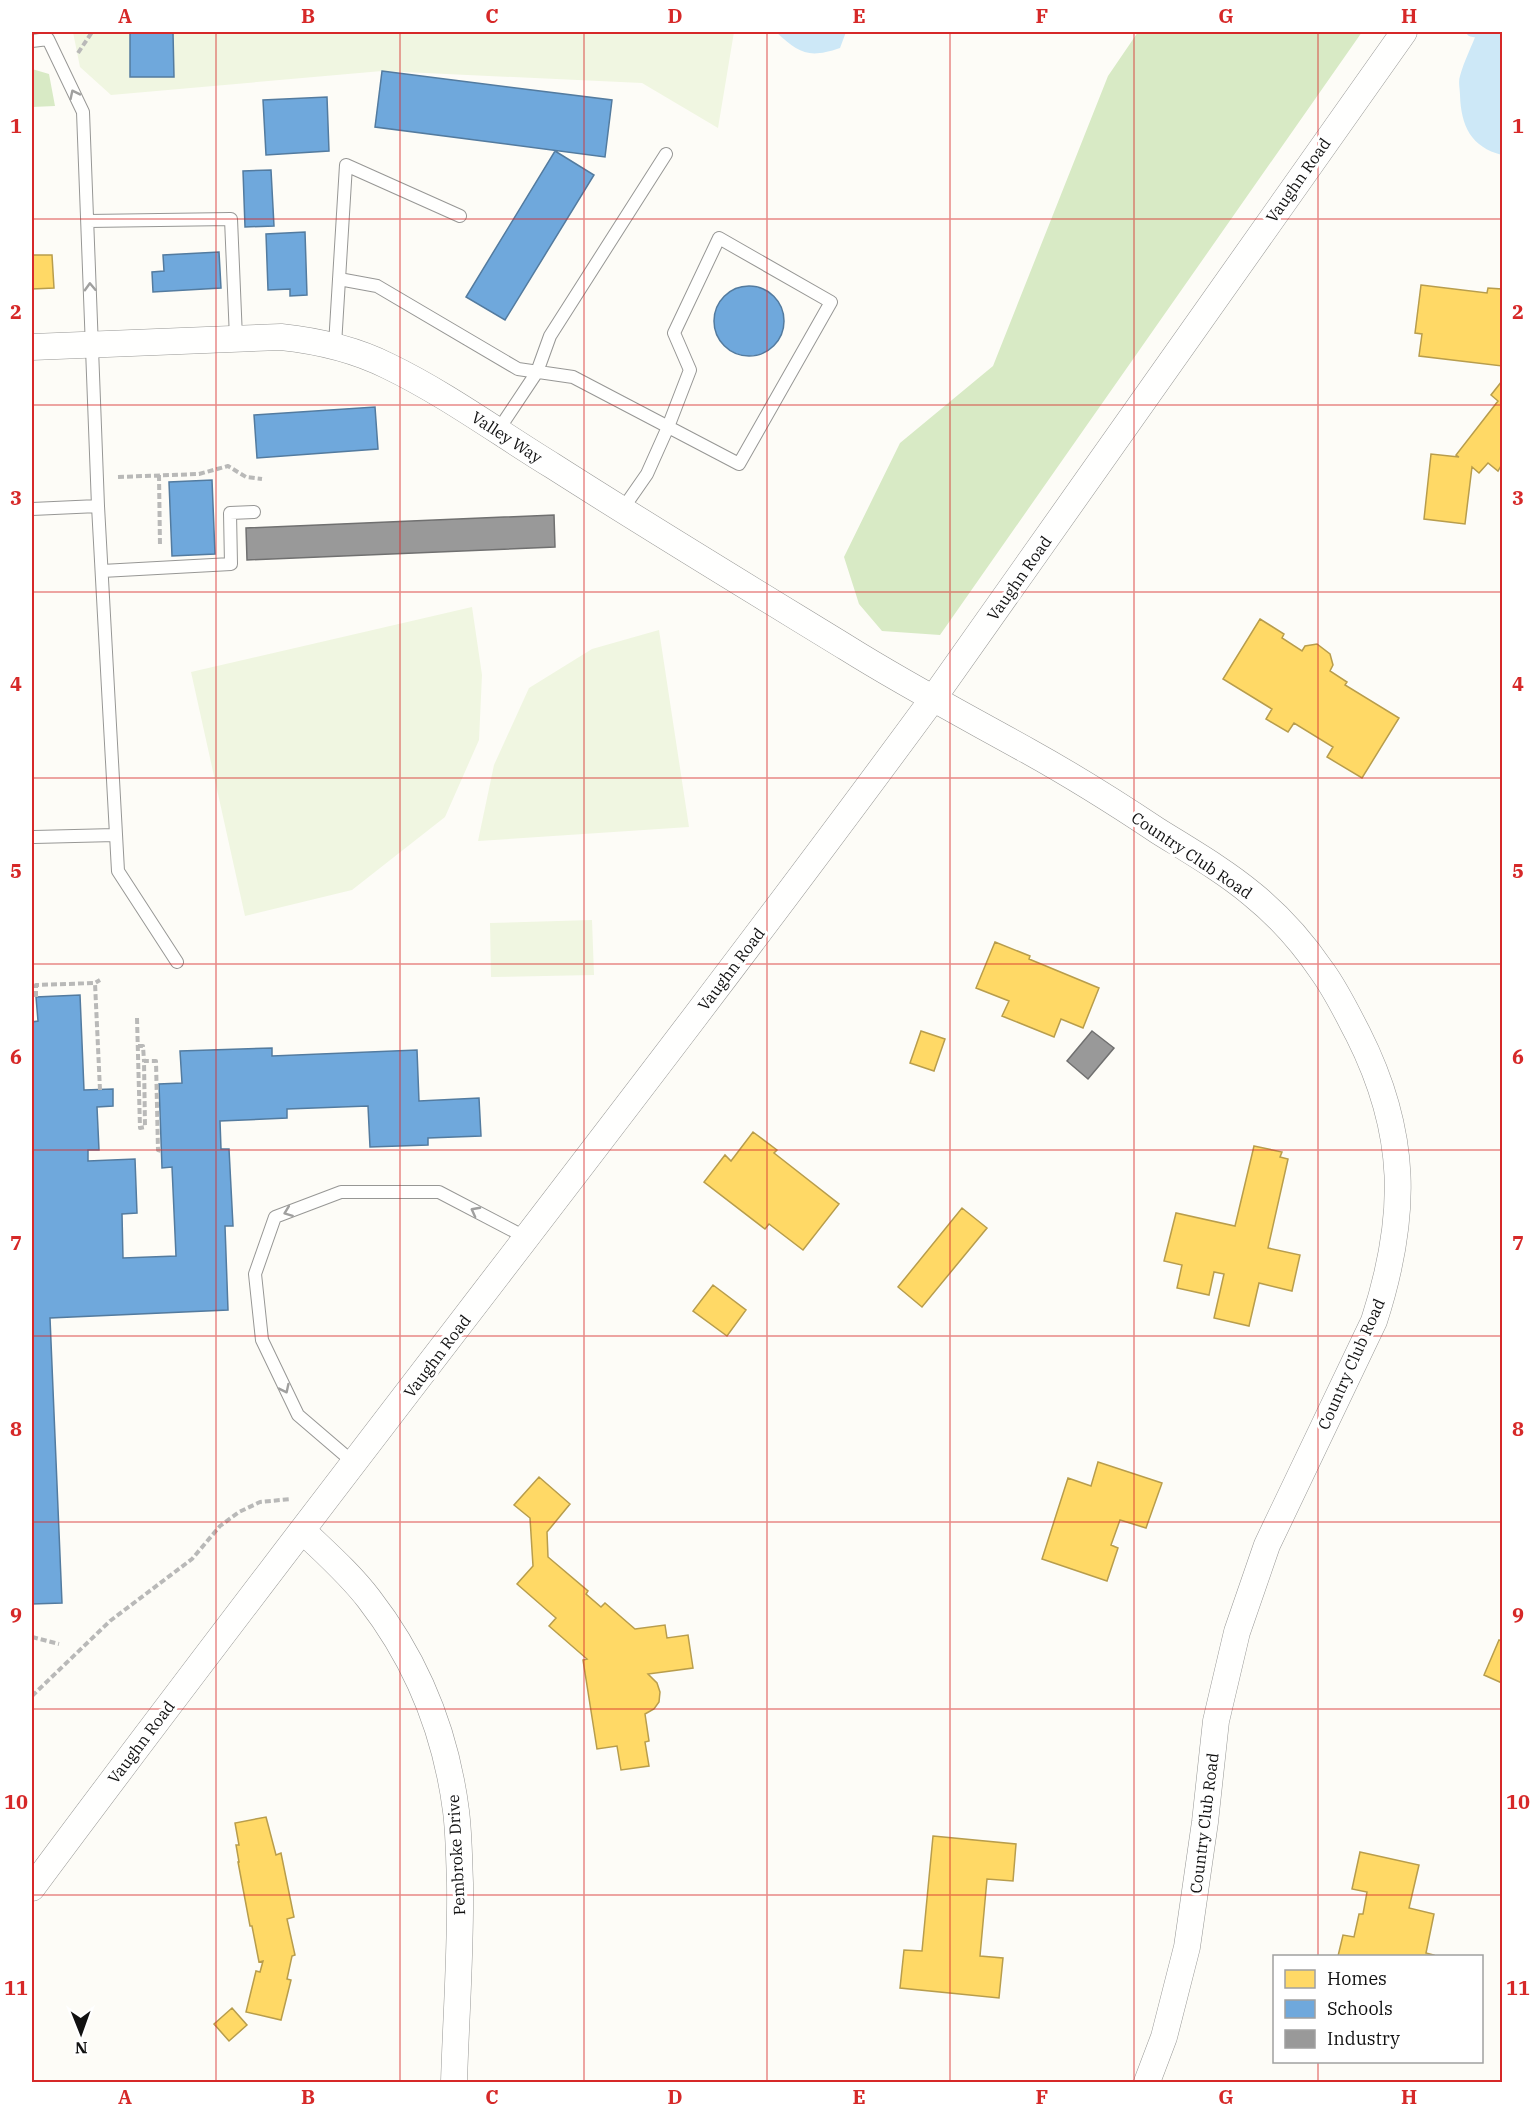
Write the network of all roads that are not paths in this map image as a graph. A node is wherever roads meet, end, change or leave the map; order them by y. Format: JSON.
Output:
{"nodes":[{"id":1,"x":1404,"y":32,"type":"edge"},
{"id":2,"x":32,"y":40,"type":"edge"},
{"id":3,"x":666,"y":154,"type":"dead end"},
{"id":4,"x":460,"y":216,"type":"dead end"},
{"id":5,"x":88,"y":221,"type":"junction"},
{"id":6,"x":339,"y":279,"type":"junction"},
{"id":7,"x":236,"y":338,"type":"junction"},
{"id":8,"x":91,"y":345,"type":"junction"},
{"id":9,"x":335,"y":345,"type":"junction"},
{"id":10,"x":32,"y":347,"type":"edge"},
{"id":11,"x":537,"y":372,"type":"junction"},
{"id":12,"x":668,"y":427,"type":"junction"},
{"id":13,"x":497,"y":432,"type":"junction"},
{"id":14,"x":98,"y":506,"type":"junction"},
{"id":15,"x":32,"y":509,"type":"edge"},
{"id":16,"x":622,"y":510,"type":"junction"},
{"id":17,"x":254,"y":512,"type":"dead end"},
{"id":18,"x":102,"y":570,"type":"junction"},
{"id":19,"x":933,"y":700,"type":"junction"},
{"id":20,"x":115,"y":835,"type":"junction"},
{"id":21,"x":34,"y":837,"type":"dead end"},
{"id":22,"x":177,"y":962,"type":"dead end"},
{"id":23,"x":527,"y":1238,"type":"junction"},
{"id":24,"x":354,"y":1463,"type":"junction"},
{"id":25,"x":303,"y":1531,"type":"junction"},
{"id":26,"x":32,"y":1888,"type":"edge"},
{"id":27,"x":454,"y":2082,"type":"edge"},
{"id":28,"x":1147,"y":2082,"type":"edge"}],
"edges":[{"from":1,"to":19,"type":"street","name":"Vaughn Road"},
{"from":5,"to":2,"type":"lane","one_way":true},
{"from":3,"to":11,"type":"lane"},
{"from":4,"to":6,"type":"lane"},
{"from":5,"to":7,"type":"lane"},
{"from":8,"to":5,"type":"lane","one_way":true},
{"from":6,"to":9,"type":"lane"},
{"from":6,"to":11,"type":"lane"},
{"from":7,"to":8,"type":"street","name":"Valley Way"},
{"from":7,"to":9,"type":"street","name":"Valley Way"},
{"from":8,"to":10,"type":"street","name":"Valley Way"},
{"from":8,"to":14,"type":"lane"},
{"from":9,"to":13,"type":"street","name":"Valley Way"},
{"from":11,"to":12,"type":"lane"},
{"from":11,"to":13,"type":"lane"},
{"from":12,"to":12,"type":"lane"},
{"from":12,"to":16,"type":"lane"},
{"from":13,"to":16,"type":"street","name":"Valley Way"},
{"from":14,"to":15,"type":"lane"},
{"from":14,"to":18,"type":"lane"},
{"from":16,"to":19,"type":"street","name":"Valley Way"},
{"from":17,"to":18,"type":"lane"},
{"from":18,"to":20,"type":"lane"},
{"from":19,"to":23,"type":"street","name":"Vaughn Road"},
{"from":19,"to":28,"type":"street","name":"Country Club Road"},
{"from":20,"to":21,"type":"lane"},
{"from":20,"to":22,"type":"lane"},
{"from":23,"to":24,"type":"street","name":"Vaughn Road"},
{"from":23,"to":24,"type":"lane","one_way":true},
{"from":24,"to":25,"type":"street","name":"Vaughn Road"},
{"from":25,"to":26,"type":"street","name":"Vaughn Road"},
{"from":25,"to":27,"type":"street","name":"Pembroke Drive"}]}
